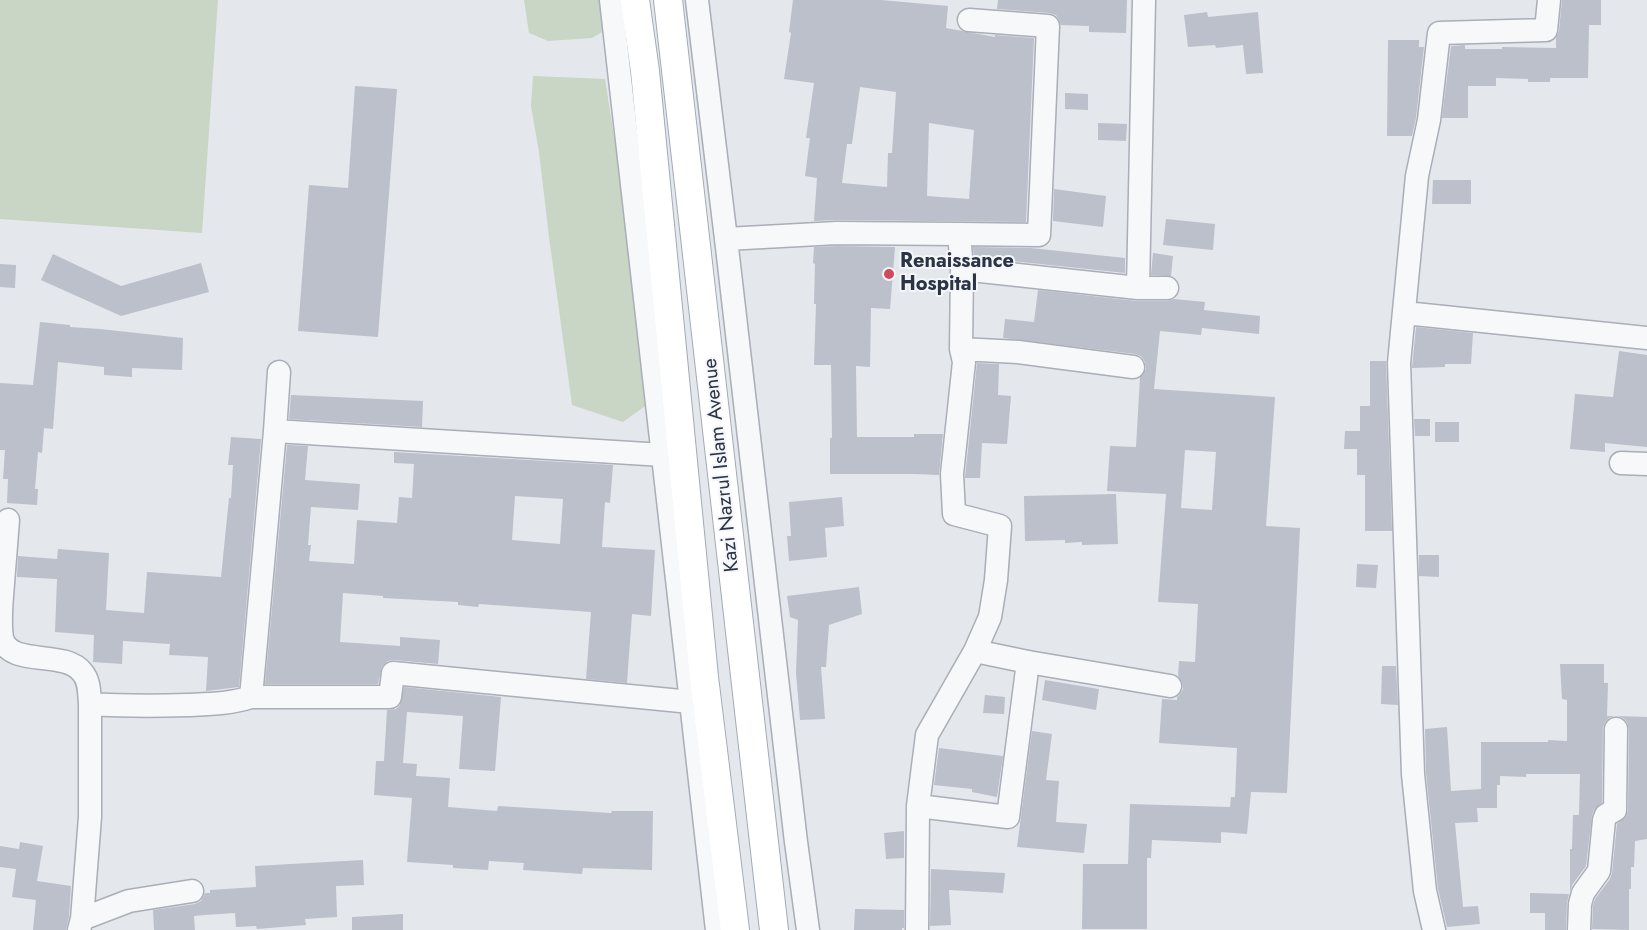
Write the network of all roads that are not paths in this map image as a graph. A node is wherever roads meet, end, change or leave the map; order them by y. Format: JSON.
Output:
{"nodes":[{"id":1,"x":629,"y":0,"type":"edge"},
{"id":2,"x":668,"y":0,"type":"edge"},
{"id":3,"x":697,"y":0,"type":"edge"},
{"id":4,"x":1144,"y":0,"type":"edge"},
{"id":5,"x":1549,"y":0,"type":"edge"},
{"id":6,"x":969,"y":20,"type":"dead end"},
{"id":7,"x":959,"y":234,"type":"junction"},
{"id":8,"x":726,"y":239,"type":"junction"},
{"id":9,"x":962,"y":269,"type":"junction"},
{"id":10,"x":1138,"y":288,"type":"junction"},
{"id":11,"x":1167,"y":288,"type":"dead end"},
{"id":12,"x":1405,"y":313,"type":"junction"},
{"id":13,"x":1647,"y":338,"type":"edge"},
{"id":14,"x":961,"y":349,"type":"junction"},
{"id":15,"x":1133,"y":366,"type":"dead end"},
{"id":16,"x":279,"y":372,"type":"dead end"},
{"id":17,"x":275,"y":431,"type":"junction"},
{"id":18,"x":663,"y":454,"type":"junction"},
{"id":19,"x":1621,"y":463,"type":"dead end"},
{"id":20,"x":1647,"y":464,"type":"edge"},
{"id":21,"x":8,"y":520,"type":"dead end"},
{"id":22,"x":1,"y":615,"type":"edge"},
{"id":23,"x":975,"y":651,"type":"junction"},
{"id":24,"x":1028,"y":662,"type":"junction"},
{"id":25,"x":1170,"y":686,"type":"dead end"},
{"id":26,"x":252,"y":697,"type":"junction"},
{"id":27,"x":691,"y":702,"type":"junction"},
{"id":28,"x":90,"y":704,"type":"junction"},
{"id":29,"x":1616,"y":729,"type":"dead end"},
{"id":30,"x":918,"y":806,"type":"junction"},
{"id":31,"x":192,"y":892,"type":"dead end"},
{"id":32,"x":81,"y":924,"type":"edge"},
{"id":33,"x":717,"y":930,"type":"edge"},
{"id":34,"x":735,"y":930,"type":"edge"},
{"id":35,"x":774,"y":930,"type":"edge"},
{"id":36,"x":808,"y":930,"type":"edge"},
{"id":37,"x":916,"y":930,"type":"edge"},
{"id":38,"x":1434,"y":930,"type":"edge"},
{"id":39,"x":1578,"y":930,"type":"edge"}],
"edges":[{"from":1,"to":18,"type":"street"},
{"from":1,"to":34,"type":"main road","name":"Kazi Nazrul Islam Avenue"},
{"from":2,"to":35,"type":"main road","name":"Kazi Nazrul Islam Avenue"},
{"from":3,"to":8,"type":"street"},
{"from":4,"to":10,"type":"street"},
{"from":5,"to":12,"type":"street"},
{"from":6,"to":7,"type":"street"},
{"from":7,"to":8,"type":"street"},
{"from":7,"to":9,"type":"street"},
{"from":8,"to":36,"type":"street"},
{"from":9,"to":10,"type":"street"},
{"from":9,"to":14,"type":"street"},
{"from":10,"to":11,"type":"street"},
{"from":12,"to":13,"type":"street"},
{"from":12,"to":38,"type":"street"},
{"from":14,"to":15,"type":"street"},
{"from":14,"to":23,"type":"street"},
{"from":16,"to":17,"type":"street"},
{"from":17,"to":18,"type":"street"},
{"from":17,"to":26,"type":"street"},
{"from":18,"to":27,"type":"street"},
{"from":19,"to":20,"type":"street"},
{"from":21,"to":22,"type":"street"},
{"from":22,"to":28,"type":"street"},
{"from":23,"to":24,"type":"street"},
{"from":23,"to":30,"type":"street"},
{"from":24,"to":25,"type":"street"},
{"from":24,"to":30,"type":"street"},
{"from":26,"to":27,"type":"street"},
{"from":26,"to":28,"type":"street"},
{"from":27,"to":33,"type":"street"},
{"from":28,"to":32,"type":"street"},
{"from":29,"to":39,"type":"street"},
{"from":30,"to":37,"type":"street"},
{"from":31,"to":32,"type":"street"}]}
